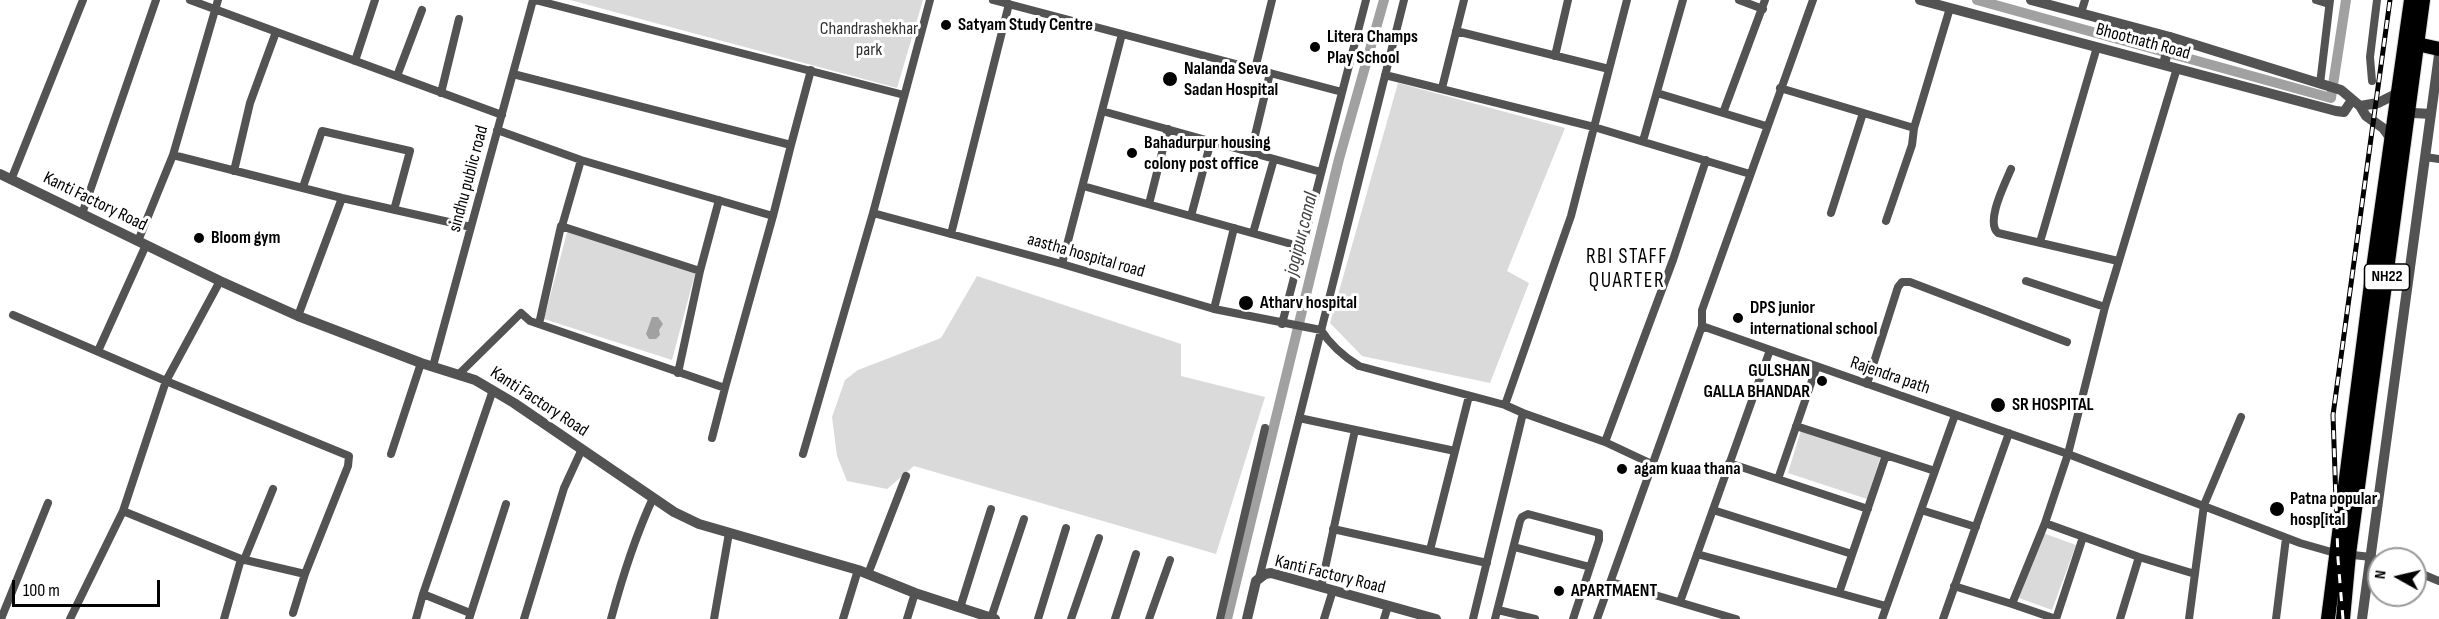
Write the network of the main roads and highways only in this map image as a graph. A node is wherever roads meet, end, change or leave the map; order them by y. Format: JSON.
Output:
{"nodes":[{"id":1,"x":2411,"y":0,"type":"edge"},
{"id":2,"x":2423,"y":0,"type":"edge"},
{"id":3,"x":2417,"y":44,"type":"junction"},
{"id":4,"x":2439,"y":49,"type":"edge"},
{"id":5,"x":2328,"y":619,"type":"edge"},
{"id":6,"x":2343,"y":619,"type":"edge"}],
"edges":[{"from":1,"to":5,"type":"highway","number":"NH22"},
{"from":2,"to":3,"type":"highway","number":"NH22"},
{"from":3,"to":4,"type":"highway"},
{"from":3,"to":6,"type":"highway","number":"NH22"}]}
